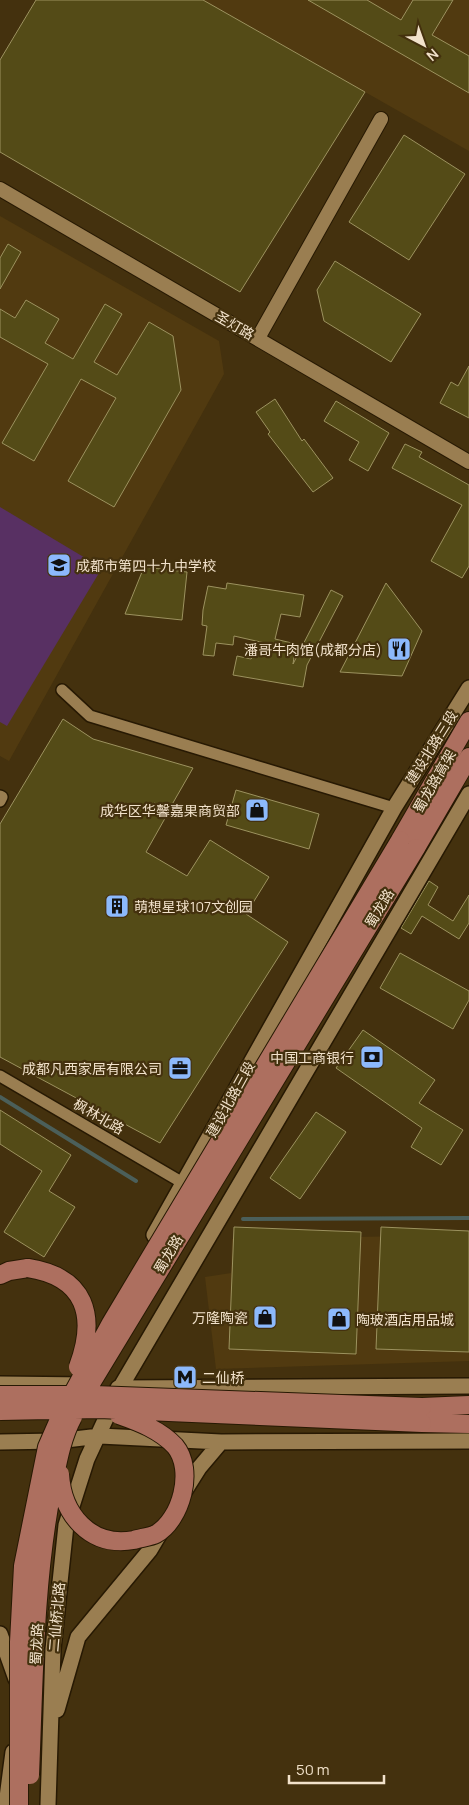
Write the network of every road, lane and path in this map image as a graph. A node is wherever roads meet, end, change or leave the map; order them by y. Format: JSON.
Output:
{"nodes":[{"id":1,"x":381,"y":118,"type":"dead end"},
{"id":2,"x":0,"y":189,"type":"edge"},
{"id":3,"x":258,"y":338,"type":"junction"},
{"id":4,"x":469,"y":462,"type":"edge"},
{"id":5,"x":469,"y":688,"type":"edge"},
{"id":6,"x":62,"y":690,"type":"dead end"},
{"id":7,"x":469,"y":721,"type":"edge"},
{"id":8,"x":469,"y":757,"type":"edge"},
{"id":9,"x":469,"y":794,"type":"edge"},
{"id":10,"x":394,"y":808,"type":"junction"},
{"id":11,"x":408,"y":844,"type":"junction"},
{"id":12,"x":0,"y":1076,"type":"edge"},
{"id":13,"x":183,"y":1183,"type":"junction"},
{"id":14,"x":0,"y":1275,"type":"edge"},
{"id":15,"x":0,"y":1384,"type":"edge"},
{"id":16,"x":73,"y":1384,"type":"junction"},
{"id":17,"x":469,"y":1386,"type":"edge"},
{"id":18,"x":120,"y":1388,"type":"junction"},
{"id":19,"x":0,"y":1395,"type":"edge"},
{"id":20,"x":20,"y":1395,"type":"junction"},
{"id":21,"x":80,"y":1403,"type":"junction"},
{"id":22,"x":469,"y":1405,"type":"edge"},
{"id":23,"x":99,"y":1409,"type":"junction"},
{"id":24,"x":0,"y":1411,"type":"edge"},
{"id":25,"x":61,"y":1415,"type":"junction"},
{"id":26,"x":422,"y":1415,"type":"junction"},
{"id":27,"x":469,"y":1424,"type":"edge"},
{"id":28,"x":100,"y":1436,"type":"junction"},
{"id":29,"x":56,"y":1441,"type":"junction"},
{"id":30,"x":469,"y":1441,"type":"edge"},
{"id":31,"x":0,"y":1442,"type":"edge"},
{"id":32,"x":221,"y":1442,"type":"junction"},
{"id":33,"x":0,"y":1634,"type":"edge"},
{"id":34,"x":21,"y":1693,"type":"junction"},
{"id":35,"x":49,"y":1740,"type":"junction"},
{"id":36,"x":6,"y":1805,"type":"edge"},
{"id":37,"x":19,"y":1805,"type":"edge"},
{"id":38,"x":30,"y":1805,"type":"edge"},
{"id":39,"x":48,"y":1805,"type":"edge"}],
"edges":[{"from":1,"to":3,"type":"street"},
{"from":2,"to":3,"type":"street","name":"圣灯路"},
{"from":3,"to":4,"type":"street","name":"圣灯路"},
{"from":5,"to":10,"type":"main road","name":"建设北路三段"},
{"from":6,"to":10,"type":"street"},
{"from":7,"to":11,"type":"main road","name":"蜀龙路高架"},
{"from":8,"to":11,"type":"main road","name":"蜀龙路"},
{"from":9,"to":18,"type":"main road"},
{"from":10,"to":13,"type":"main road","name":"建设北路三段"},
{"from":11,"to":21,"type":"main road","name":"蜀龙路","bridge":true},
{"from":11,"to":25,"type":"main road","name":"蜀龙路","bridge":true},
{"from":12,"to":13,"type":"street","name":"枫林北路"},
{"from":13,"to":16,"type":"main road","name":"建设北路三段"},
{"from":14,"to":25,"type":"main road","bridge":true},
{"from":15,"to":16,"type":"main road"},
{"from":15,"to":20,"type":"main road"},
{"from":16,"to":18,"type":"main road"},
{"from":16,"to":29,"type":"main road","name":"建设北路三段"},
{"from":17,"to":18,"type":"main road"},
{"from":18,"to":28,"type":"main road"},
{"from":19,"to":20,"type":"main road","bridge":true},
{"from":20,"to":26,"type":"main road","bridge":true},
{"from":21,"to":23,"type":"main road","bridge":true},
{"from":21,"to":38,"type":"main road","name":"蜀龙路","bridge":true},
{"from":22,"to":26,"type":"main road"},
{"from":23,"to":24,"type":"main road","bridge":true},
{"from":23,"to":26,"type":"main road","bridge":true},
{"from":25,"to":37,"type":"main road","name":"蜀龙路","bridge":true},
{"from":26,"to":27,"type":"main road"},
{"from":28,"to":29,"type":"main road"},
{"from":28,"to":32,"type":"main road"},
{"from":28,"to":35,"type":"main road","name":"二仙桥北路"},
{"from":29,"to":31,"type":"main road"},
{"from":29,"to":34,"type":"main road","name":"二仙桥北路"},
{"from":30,"to":32,"type":"main road"},
{"from":32,"to":35,"type":"main road"},
{"from":33,"to":34,"type":"main road"},
{"from":34,"to":36,"type":"main road","name":"二仙桥北路"},
{"from":35,"to":39,"type":"main road","name":"二仙桥北路"}]}
